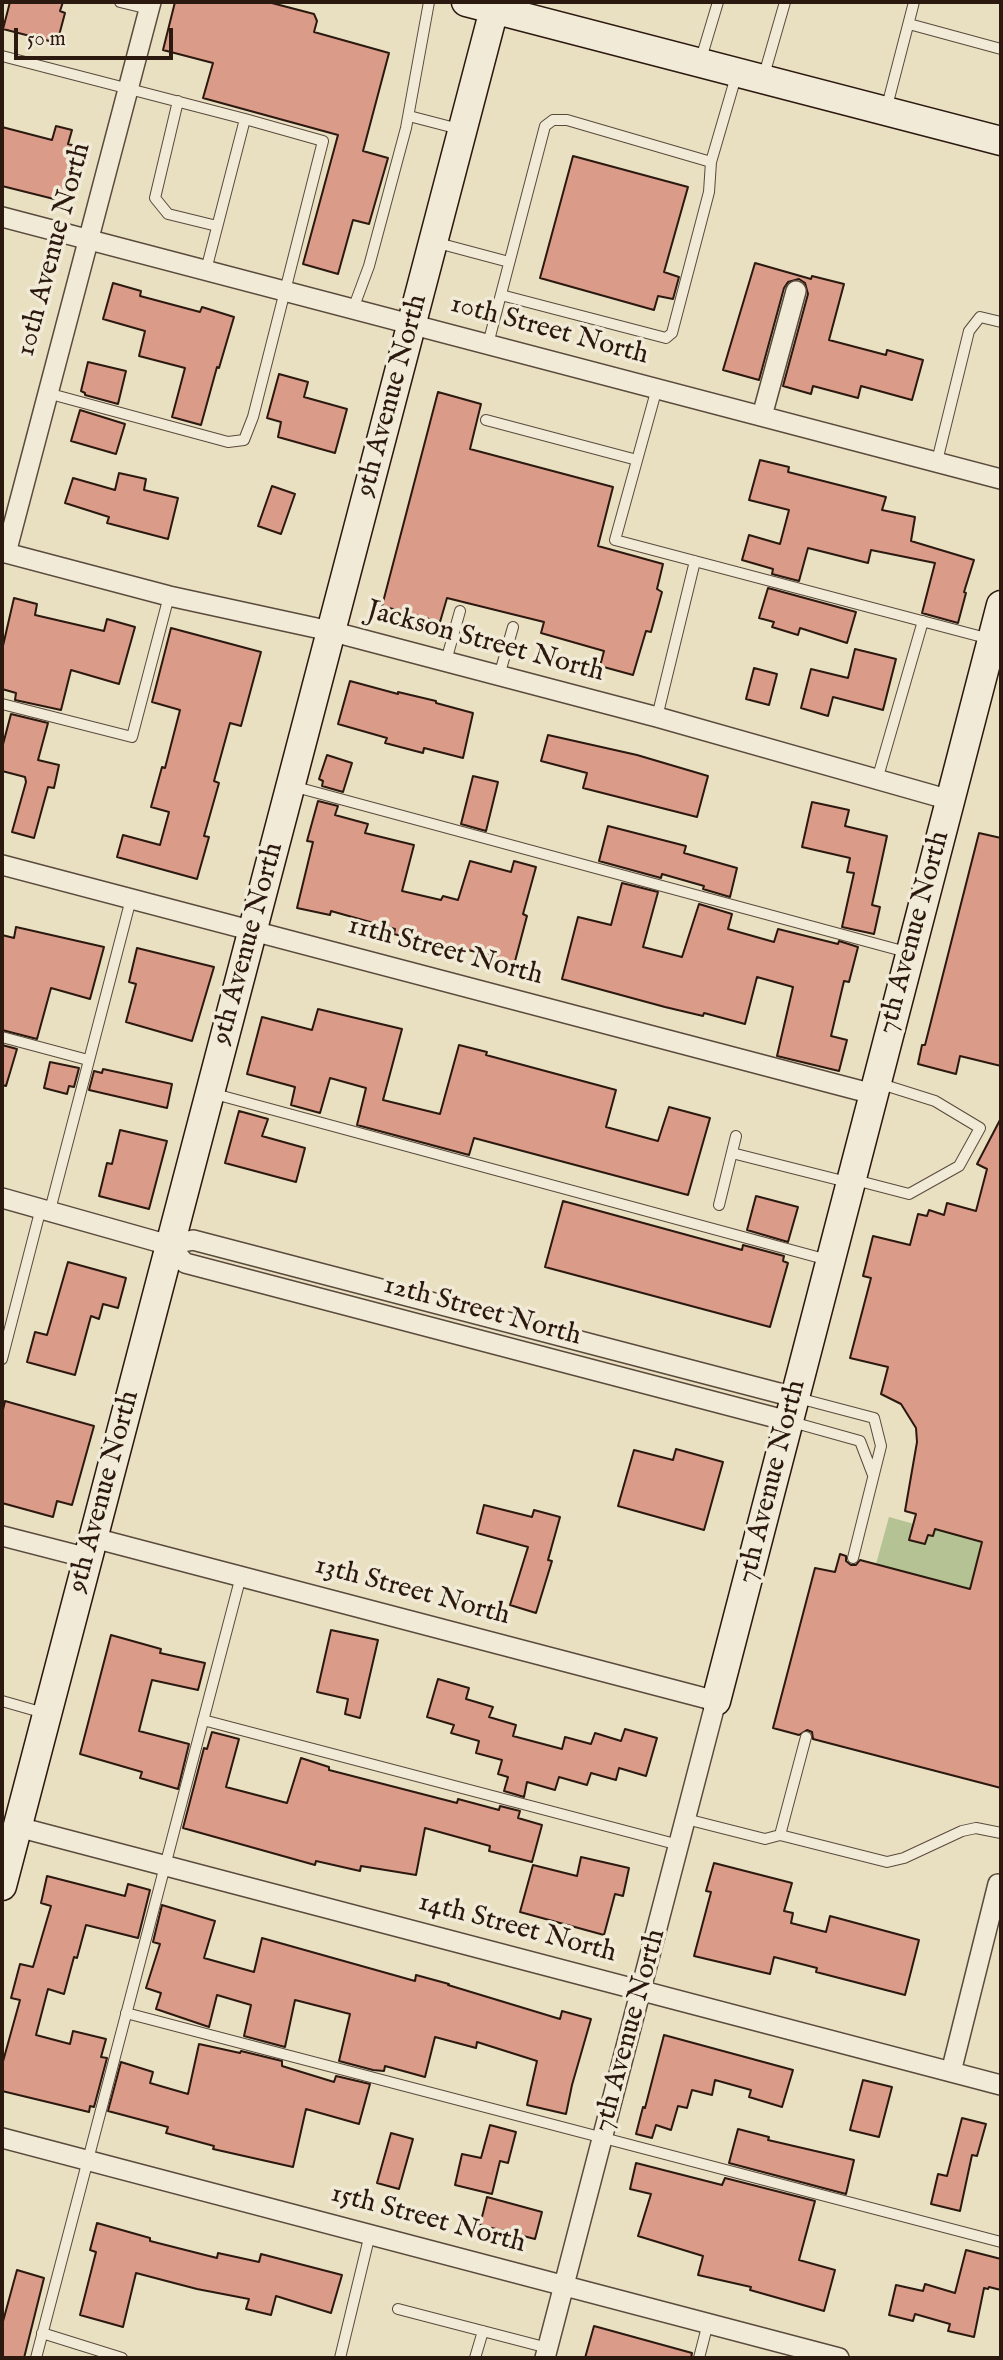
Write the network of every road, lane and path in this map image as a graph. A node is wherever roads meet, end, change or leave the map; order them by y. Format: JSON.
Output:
{"nodes":[{"id":1,"x":120,"y":2,"type":"edge"},
{"id":2,"x":429,"y":2,"type":"edge"},
{"id":3,"x":466,"y":2,"type":"edge"},
{"id":4,"x":718,"y":2,"type":"edge"},
{"id":5,"x":785,"y":2,"type":"edge"},
{"id":6,"x":914,"y":2,"type":"edge"},
{"id":7,"x":150,"y":5,"type":"edge"},
{"id":8,"x":496,"y":5,"type":"edge"},
{"id":9,"x":909,"y":24,"type":"junction"},
{"id":10,"x":1001,"y":49,"type":"edge"},
{"id":11,"x":2,"y":56,"type":"edge"},
{"id":12,"x":700,"y":63,"type":"junction"},
{"id":13,"x":750,"y":76,"type":"junction"},
{"id":14,"x":126,"y":89,"type":"junction"},
{"id":15,"x":178,"y":101,"type":"junction"},
{"id":16,"x":886,"y":111,"type":"junction"},
{"id":17,"x":409,"y":116,"type":"junction"},
{"id":18,"x":246,"y":119,"type":"junction"},
{"id":19,"x":463,"y":130,"type":"junction"},
{"id":20,"x":1001,"y":141,"type":"edge"},
{"id":21,"x":711,"y":162,"type":"junction"},
{"id":22,"x":2,"y":217,"type":"edge"},
{"id":23,"x":217,"y":226,"type":"junction"},
{"id":24,"x":87,"y":239,"type":"junction"},
{"id":25,"x":433,"y":242,"type":"junction"},
{"id":26,"x":509,"y":262,"type":"junction"},
{"id":27,"x":206,"y":270,"type":"junction"},
{"id":28,"x":285,"y":291,"type":"junction"},
{"id":29,"x":796,"y":291,"type":"dead end"},
{"id":30,"x":501,"y":295,"type":"junction"},
{"id":31,"x":354,"y":309,"type":"junction"},
{"id":32,"x":1001,"y":322,"type":"edge"},
{"id":33,"x":412,"y":324,"type":"junction"},
{"id":34,"x":488,"y":344,"type":"junction"},
{"id":35,"x":657,"y":388,"type":"junction"},
{"id":36,"x":47,"y":393,"type":"junction"},
{"id":37,"x":762,"y":416,"type":"junction"},
{"id":38,"x":486,"y":420,"type":"dead end"},
{"id":39,"x":637,"y":460,"type":"junction"},
{"id":40,"x":937,"y":461,"type":"junction"},
{"id":41,"x":1001,"y":479,"type":"edge"},
{"id":42,"x":4,"y":552,"type":"edge"},
{"id":43,"x":695,"y":561,"type":"junction"},
{"id":44,"x":169,"y":596,"type":"junction"},
{"id":45,"x":1001,"y":605,"type":"edge"},
{"id":46,"x":460,"y":611,"type":"dead end"},
{"id":47,"x":923,"y":621,"type":"junction"},
{"id":48,"x":513,"y":627,"type":"dead end"},
{"id":49,"x":330,"y":631,"type":"junction"},
{"id":50,"x":992,"y":639,"type":"junction"},
{"id":51,"x":446,"y":661,"type":"junction"},
{"id":52,"x":499,"y":676,"type":"junction"},
{"id":53,"x":2,"y":704,"type":"edge"},
{"id":54,"x":657,"y":717,"type":"junction"},
{"id":55,"x":877,"y":781,"type":"junction"},
{"id":56,"x":291,"y":785,"type":"junction"},
{"id":57,"x":950,"y":800,"type":"junction"},
{"id":58,"x":2,"y":865,"type":"edge"},
{"id":59,"x":131,"y":899,"type":"junction"},
{"id":60,"x":253,"y":931,"type":"junction"},
{"id":61,"x":910,"y":953,"type":"junction"},
{"id":62,"x":2,"y":1037,"type":"edge"},
{"id":63,"x":88,"y":1060,"type":"junction"},
{"id":64,"x":875,"y":1088,"type":"junction"},
{"id":65,"x":210,"y":1093,"type":"junction"},
{"id":66,"x":736,"y":1136,"type":"dead end"},
{"id":67,"x":732,"y":1153,"type":"junction"},
{"id":68,"x":850,"y":1180,"type":"junction"},
{"id":69,"x":2,"y":1198,"type":"edge"},
{"id":70,"x":719,"y":1205,"type":"dead end"},
{"id":71,"x":46,"y":1209,"type":"junction"},
{"id":72,"x":169,"y":1245,"type":"junction"},
{"id":73,"x":830,"y":1260,"type":"junction"},
{"id":74,"x":2,"y":1359,"type":"edge"},
{"id":75,"x":791,"y":1409,"type":"junction"},
{"id":76,"x":873,"y":1476,"type":"junction"},
{"id":77,"x":2,"y":1536,"type":"edge"},
{"id":78,"x":91,"y":1548,"type":"junction"},
{"id":79,"x":853,"y":1558,"type":"dead end"},
{"id":80,"x":241,"y":1576,"type":"junction"},
{"id":81,"x":2,"y":1701,"type":"edge"},
{"id":82,"x":716,"y":1701,"type":"junction"},
{"id":83,"x":47,"y":1714,"type":"junction"},
{"id":84,"x":203,"y":1720,"type":"junction"},
{"id":85,"x":806,"y":1737,"type":"dead end"},
{"id":86,"x":686,"y":1819,"type":"junction"},
{"id":87,"x":18,"y":1827,"type":"junction"},
{"id":88,"x":1001,"y":1833,"type":"edge"},
{"id":89,"x":780,"y":1835,"type":"junction"},
{"id":90,"x":680,"y":1845,"type":"junction"},
{"id":91,"x":165,"y":1866,"type":"junction"},
{"id":92,"x":4,"y":1871,"type":"edge"},
{"id":93,"x":998,"y":1884,"type":"dead end"},
{"id":94,"x":642,"y":1991,"type":"junction"},
{"id":95,"x":126,"y":2013,"type":"junction"},
{"id":96,"x":951,"y":2072,"type":"junction"},
{"id":97,"x":1001,"y":2085,"type":"edge"},
{"id":98,"x":2,"y":2138,"type":"edge"},
{"id":99,"x":603,"y":2138,"type":"junction"},
{"id":100,"x":88,"y":2160,"type":"junction"},
{"id":101,"x":370,"y":2234,"type":"junction"},
{"id":102,"x":1001,"y":2242,"type":"edge"},
{"id":103,"x":565,"y":2285,"type":"junction"},
{"id":104,"x":398,"y":2309,"type":"dead end"},
{"id":105,"x":708,"y":2323,"type":"junction"},
{"id":106,"x":483,"y":2331,"type":"junction"},
{"id":107,"x":42,"y":2333,"type":"junction"},
{"id":108,"x":546,"y":2353,"type":"edge"},
{"id":109,"x":36,"y":2358,"type":"edge"},
{"id":110,"x":122,"y":2358,"type":"edge"},
{"id":111,"x":340,"y":2358,"type":"edge"},
{"id":112,"x":475,"y":2358,"type":"edge"},
{"id":113,"x":699,"y":2358,"type":"edge"},
{"id":114,"x":839,"y":2358,"type":"edge"}],
"edges":[{"from":1,"to":7,"type":"lane"},
{"from":2,"to":17,"type":"lane"},
{"from":3,"to":8,"type":"street"},
{"from":4,"to":12,"type":"lane"},
{"from":5,"to":13,"type":"lane"},
{"from":6,"to":9,"type":"lane"},
{"from":7,"to":14,"type":"street","name":"10th Avenue North"},
{"from":8,"to":12,"type":"street"},
{"from":8,"to":19,"type":"street","name":"9th Avenue North"},
{"from":9,"to":10,"type":"lane"},
{"from":9,"to":16,"type":"lane"},
{"from":11,"to":14,"type":"lane"},
{"from":12,"to":13,"type":"street"},
{"from":13,"to":16,"type":"street"},
{"from":13,"to":21,"type":"lane"},
{"from":14,"to":15,"type":"lane"},
{"from":14,"to":24,"type":"street","name":"10th Avenue North"},
{"from":15,"to":18,"type":"lane"},
{"from":15,"to":23,"type":"lane"},
{"from":16,"to":20,"type":"street"},
{"from":17,"to":19,"type":"lane"},
{"from":17,"to":31,"type":"lane"},
{"from":18,"to":23,"type":"lane"},
{"from":18,"to":28,"type":"lane"},
{"from":19,"to":25,"type":"street","name":"9th Avenue North"},
{"from":21,"to":26,"type":"lane"},
{"from":21,"to":30,"type":"lane"},
{"from":22,"to":24,"type":"street","name":"10th Street North"},
{"from":23,"to":27,"type":"lane"},
{"from":24,"to":27,"type":"street","name":"10th Street North"},
{"from":24,"to":36,"type":"street","name":"10th Avenue North"},
{"from":25,"to":26,"type":"lane"},
{"from":25,"to":33,"type":"street","name":"9th Avenue North"},
{"from":26,"to":30,"type":"lane"},
{"from":27,"to":28,"type":"street","name":"10th Street North"},
{"from":28,"to":31,"type":"street","name":"10th Street North"},
{"from":28,"to":36,"type":"lane"},
{"from":29,"to":37,"type":"street"},
{"from":30,"to":34,"type":"lane"},
{"from":31,"to":33,"type":"street","name":"10th Street North"},
{"from":32,"to":40,"type":"lane"},
{"from":33,"to":34,"type":"street","name":"10th Street North"},
{"from":33,"to":49,"type":"street","name":"9th Avenue North"},
{"from":34,"to":35,"type":"street","name":"10th Street North"},
{"from":35,"to":37,"type":"street","name":"10th Street North"},
{"from":35,"to":39,"type":"lane"},
{"from":36,"to":42,"type":"street","name":"10th Avenue North"},
{"from":37,"to":40,"type":"street","name":"10th Street North"},
{"from":38,"to":39,"type":"lane"},
{"from":39,"to":43,"type":"lane"},
{"from":40,"to":41,"type":"street","name":"10th Street North"},
{"from":42,"to":44,"type":"street","name":"Jackson Street North"},
{"from":43,"to":47,"type":"lane"},
{"from":43,"to":54,"type":"lane"},
{"from":44,"to":49,"type":"street","name":"Jackson Street North"},
{"from":44,"to":53,"type":"lane"},
{"from":45,"to":50,"type":"street","name":"7th Avenue North"},
{"from":46,"to":51,"type":"lane"},
{"from":47,"to":50,"type":"lane"},
{"from":47,"to":55,"type":"lane"},
{"from":48,"to":52,"type":"lane"},
{"from":49,"to":51,"type":"street","name":"Jackson Street North"},
{"from":49,"to":56,"type":"street","name":"9th Avenue North"},
{"from":50,"to":57,"type":"street","name":"7th Avenue North"},
{"from":51,"to":52,"type":"street","name":"Jackson Street North"},
{"from":52,"to":54,"type":"street","name":"Jackson Street North"},
{"from":54,"to":55,"type":"street","name":"Jackson Street North"},
{"from":55,"to":57,"type":"street","name":"Jackson Street North"},
{"from":56,"to":60,"type":"street","name":"9th Avenue North"},
{"from":56,"to":61,"type":"lane"},
{"from":57,"to":61,"type":"street","name":"7th Avenue North"},
{"from":58,"to":59,"type":"street","name":"11th Street North"},
{"from":59,"to":60,"type":"street","name":"11th Street North"},
{"from":59,"to":63,"type":"lane"},
{"from":60,"to":64,"type":"street","name":"11th Street North"},
{"from":60,"to":65,"type":"street","name":"9th Avenue North"},
{"from":61,"to":64,"type":"street","name":"7th Avenue North"},
{"from":62,"to":63,"type":"lane"},
{"from":63,"to":71,"type":"lane"},
{"from":64,"to":68,"type":"street","name":"7th Avenue North"},
{"from":64,"to":68,"type":"lane"},
{"from":65,"to":72,"type":"street","name":"9th Avenue North"},
{"from":65,"to":73,"type":"lane"},
{"from":66,"to":67,"type":"lane"},
{"from":67,"to":68,"type":"lane"},
{"from":67,"to":70,"type":"lane"},
{"from":68,"to":73,"type":"street","name":"7th Avenue North"},
{"from":69,"to":71,"type":"street","name":"12th Street North"},
{"from":71,"to":72,"type":"street","name":"12th Street North"},
{"from":71,"to":74,"type":"lane"},
{"from":72,"to":75,"type":"street","name":"12th Street North"},
{"from":72,"to":78,"type":"street","name":"9th Avenue North"},
{"from":73,"to":75,"type":"street","name":"7th Avenue North"},
{"from":75,"to":76,"type":"lane"},
{"from":75,"to":76,"type":"lane"},
{"from":75,"to":82,"type":"street","name":"7th Avenue North"},
{"from":76,"to":79,"type":"lane"},
{"from":77,"to":78,"type":"street","name":"13th Street North"},
{"from":78,"to":80,"type":"street","name":"13th Street North"},
{"from":78,"to":83,"type":"street","name":"9th Avenue North"},
{"from":80,"to":82,"type":"street","name":"13th Street North"},
{"from":80,"to":84,"type":"lane"},
{"from":81,"to":83,"type":"lane"},
{"from":82,"to":86,"type":"street","name":"7th Avenue North"},
{"from":83,"to":87,"type":"street","name":"9th Avenue North"},
{"from":84,"to":90,"type":"lane"},
{"from":84,"to":91,"type":"lane"},
{"from":85,"to":89,"type":"lane"},
{"from":86,"to":89,"type":"lane"},
{"from":86,"to":90,"type":"street","name":"7th Avenue North"},
{"from":87,"to":91,"type":"street","name":"14th Street North"},
{"from":87,"to":92,"type":"street","name":"9th Avenue North"},
{"from":88,"to":89,"type":"lane"},
{"from":90,"to":94,"type":"street","name":"7th Avenue North"},
{"from":91,"to":94,"type":"street","name":"14th Street North"},
{"from":91,"to":95,"type":"lane"},
{"from":93,"to":96,"type":"street"},
{"from":94,"to":96,"type":"street","name":"14th Street North"},
{"from":94,"to":99,"type":"street","name":"7th Avenue North"},
{"from":95,"to":99,"type":"lane"},
{"from":95,"to":100,"type":"lane"},
{"from":96,"to":97,"type":"street","name":"14th Street North"},
{"from":98,"to":100,"type":"street","name":"15th Street North"},
{"from":99,"to":102,"type":"lane"},
{"from":99,"to":103,"type":"street","name":"7th Avenue North"},
{"from":100,"to":101,"type":"street","name":"15th Street North"},
{"from":100,"to":107,"type":"lane"},
{"from":101,"to":103,"type":"street","name":"15th Street North"},
{"from":101,"to":111,"type":"lane"},
{"from":103,"to":105,"type":"street","name":"15th Street North"},
{"from":103,"to":108,"type":"street","name":"7th Avenue North"},
{"from":104,"to":106,"type":"lane"},
{"from":105,"to":113,"type":"lane"},
{"from":105,"to":114,"type":"street","name":"15th Street North"},
{"from":106,"to":108,"type":"lane"},
{"from":106,"to":112,"type":"lane"},
{"from":107,"to":109,"type":"lane"},
{"from":107,"to":110,"type":"lane"}]}
